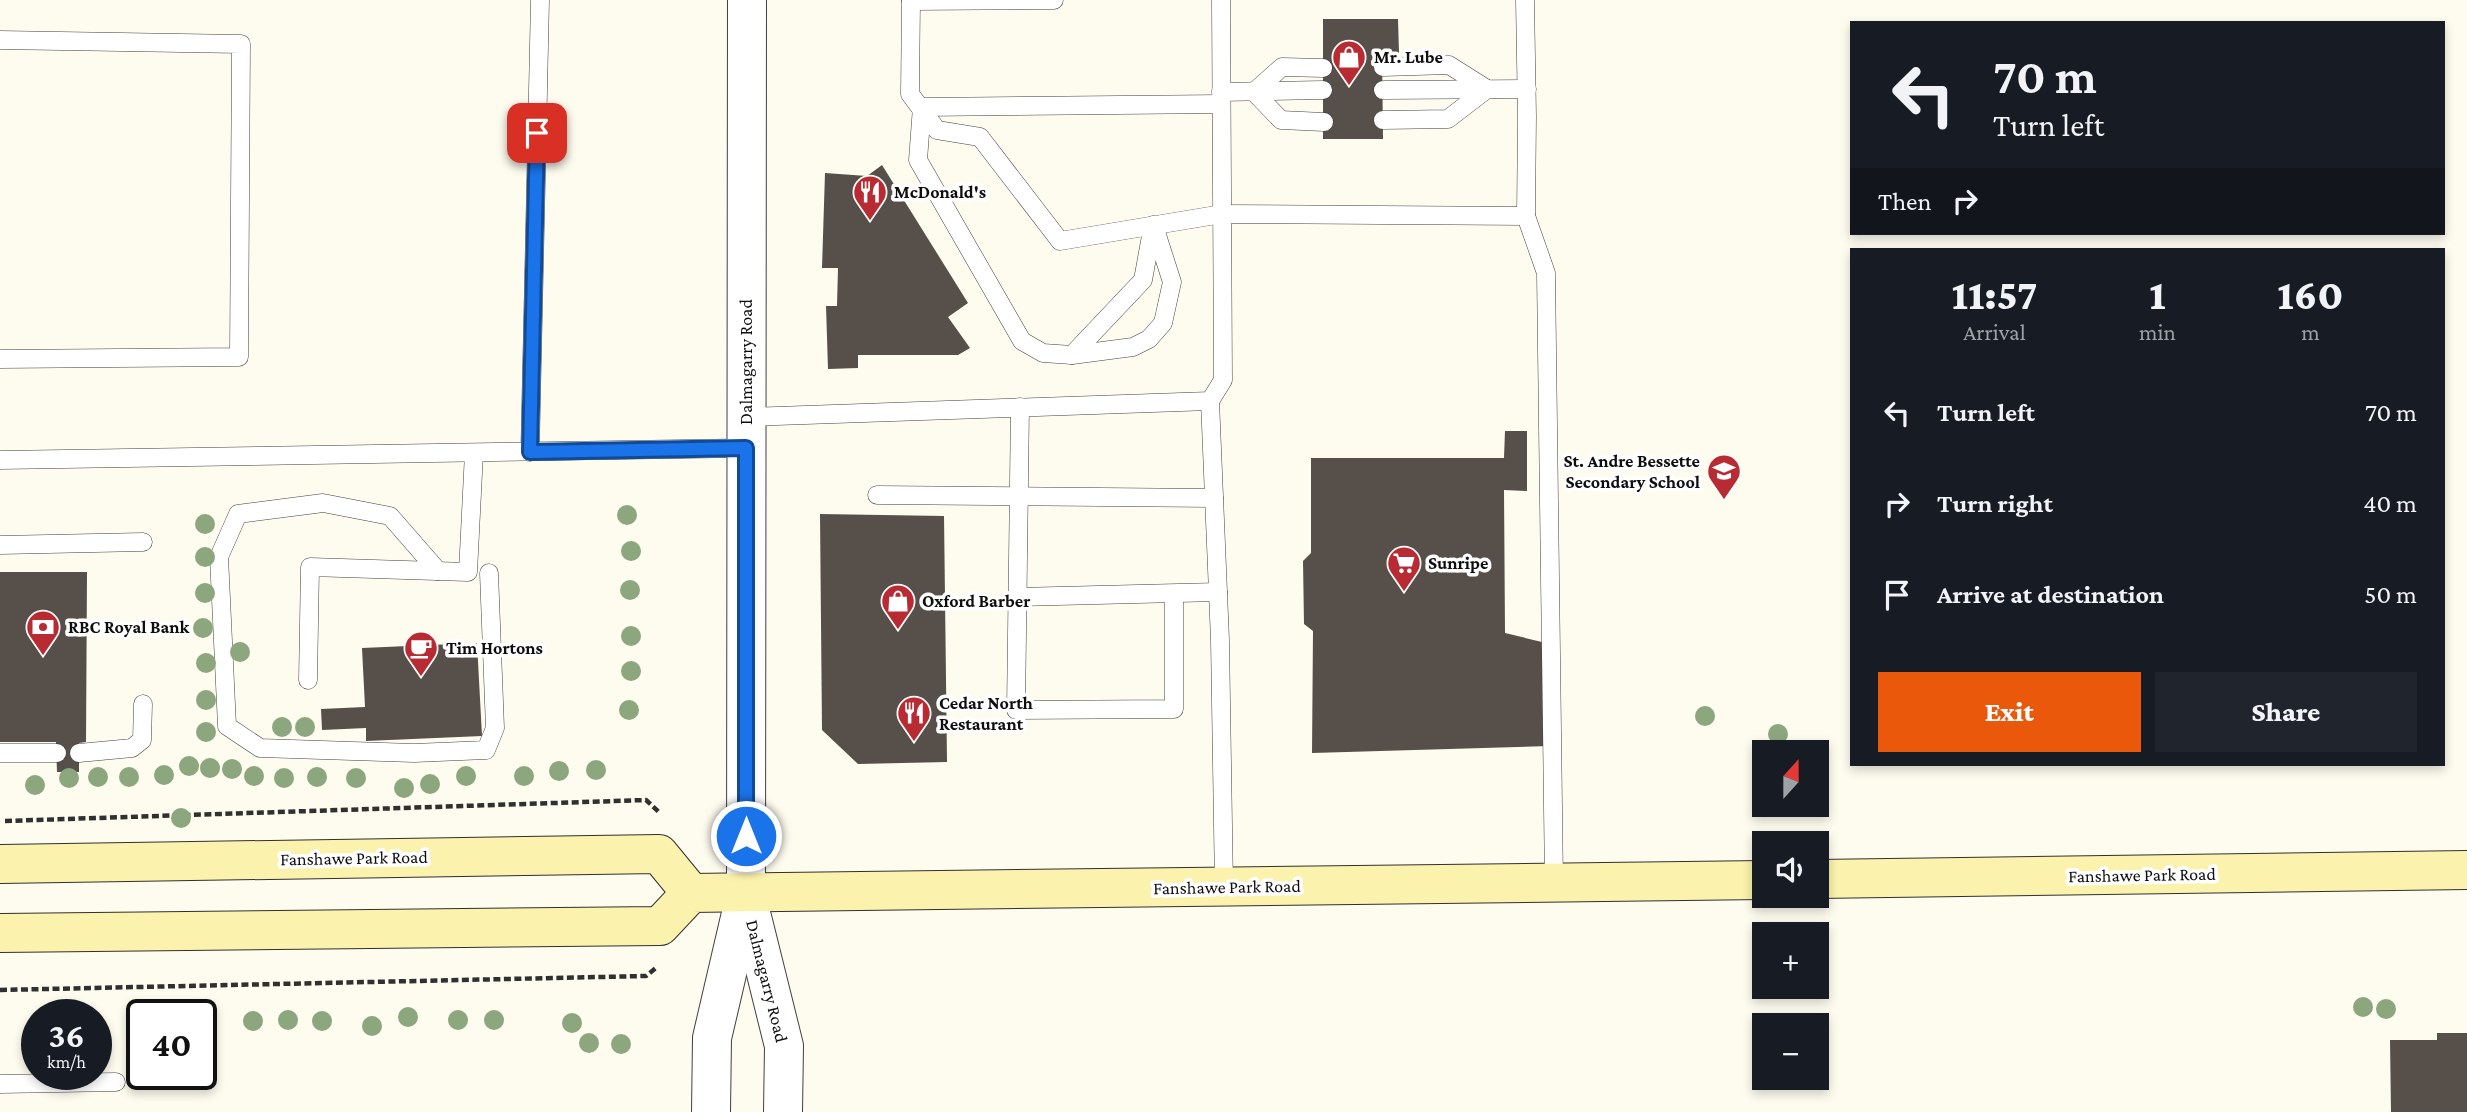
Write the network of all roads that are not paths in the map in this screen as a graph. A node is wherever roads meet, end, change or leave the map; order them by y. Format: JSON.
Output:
{"nodes":[{"id":1,"x":540,"y":0,"type":"edge"},
{"id":2,"x":747,"y":0,"type":"edge"},
{"id":3,"x":911,"y":0,"type":"edge"},
{"id":4,"x":1054,"y":0,"type":"edge"},
{"id":5,"x":1220,"y":0,"type":"edge"},
{"id":6,"x":1525,"y":0,"type":"edge"},
{"id":7,"x":0,"y":40,"type":"edge"},
{"id":8,"x":1382,"y":67,"type":"dead end"},
{"id":9,"x":1323,"y":68,"type":"dead end"},
{"id":10,"x":1487,"y":89,"type":"junction"},
{"id":11,"x":1527,"y":89,"type":"junction"},
{"id":12,"x":1323,"y":90,"type":"dead end"},
{"id":13,"x":1383,"y":90,"type":"dead end"},
{"id":14,"x":1254,"y":92,"type":"junction"},
{"id":15,"x":1221,"y":98,"type":"junction"},
{"id":16,"x":922,"y":107,"type":"junction"},
{"id":17,"x":1383,"y":120,"type":"dead end"},
{"id":18,"x":1324,"y":122,"type":"dead end"},
{"id":19,"x":1222,"y":214,"type":"junction"},
{"id":20,"x":1526,"y":216,"type":"junction"},
{"id":21,"x":1153,"y":225,"type":"junction"},
{"id":22,"x":1072,"y":355,"type":"junction"},
{"id":23,"x":0,"y":359,"type":"edge"},
{"id":24,"x":1210,"y":401,"type":"junction"},
{"id":25,"x":1020,"y":407,"type":"junction"},
{"id":26,"x":746,"y":433,"type":"junction"},
{"id":27,"x":530,"y":452,"type":"junction"},
{"id":28,"x":474,"y":453,"type":"junction"},
{"id":29,"x":0,"y":460,"type":"edge"},
{"id":30,"x":877,"y":495,"type":"dead end"},
{"id":31,"x":1018,"y":497,"type":"junction"},
{"id":32,"x":1214,"y":498,"type":"junction"},
{"id":33,"x":143,"y":542,"type":"dead end"},
{"id":34,"x":0,"y":545,"type":"edge"},
{"id":35,"x":438,"y":571,"type":"junction"},
{"id":36,"x":489,"y":573,"type":"dead end"},
{"id":37,"x":1218,"y":592,"type":"junction"},
{"id":38,"x":1174,"y":594,"type":"junction"},
{"id":39,"x":1017,"y":597,"type":"junction"},
{"id":40,"x":308,"y":680,"type":"dead end"},
{"id":41,"x":143,"y":704,"type":"dead end"},
{"id":42,"x":57,"y":752,"type":"dead end"},
{"id":43,"x":0,"y":753,"type":"edge"},
{"id":44,"x":79,"y":753,"type":"dead end"},
{"id":45,"x":0,"y":864,"type":"edge"},
{"id":46,"x":2467,"y":870,"type":"edge"},
{"id":47,"x":1829,"y":879,"type":"edge"},
{"id":48,"x":1752,"y":880,"type":"edge"},
{"id":49,"x":1554,"y":883,"type":"junction"},
{"id":50,"x":1224,"y":887,"type":"junction"},
{"id":51,"x":746,"y":892,"type":"junction"},
{"id":52,"x":691,"y":893,"type":"junction"},
{"id":53,"x":0,"y":933,"type":"edge"},
{"id":54,"x":117,"y":1082,"type":"dead end"},
{"id":55,"x":0,"y":1084,"type":"edge"},
{"id":56,"x":711,"y":1112,"type":"edge"},
{"id":57,"x":783,"y":1112,"type":"edge"}],
"edges":[{"from":1,"to":27,"type":"lane"},
{"from":2,"to":26,"type":"street","name":"Dalmagarry Road"},
{"from":3,"to":4,"type":"lane"},
{"from":3,"to":16,"type":"lane"},
{"from":5,"to":15,"type":"lane"},
{"from":6,"to":11,"type":"lane"},
{"from":7,"to":23,"type":"lane"},
{"from":8,"to":10,"type":"lane"},
{"from":9,"to":14,"type":"lane"},
{"from":10,"to":11,"type":"lane"},
{"from":10,"to":13,"type":"lane"},
{"from":10,"to":17,"type":"lane"},
{"from":11,"to":20,"type":"lane"},
{"from":12,"to":14,"type":"lane"},
{"from":14,"to":15,"type":"lane"},
{"from":14,"to":18,"type":"lane"},
{"from":15,"to":16,"type":"lane"},
{"from":15,"to":19,"type":"lane"},
{"from":16,"to":21,"type":"lane"},
{"from":16,"to":22,"type":"lane"},
{"from":19,"to":20,"type":"lane"},
{"from":19,"to":21,"type":"lane"},
{"from":19,"to":24,"type":"lane"},
{"from":20,"to":49,"type":"lane"},
{"from":21,"to":22,"type":"lane"},
{"from":21,"to":22,"type":"lane"},
{"from":24,"to":25,"type":"lane"},
{"from":24,"to":32,"type":"lane"},
{"from":25,"to":26,"type":"lane"},
{"from":25,"to":31,"type":"lane"},
{"from":26,"to":27,"type":"lane"},
{"from":26,"to":51,"type":"street","name":"Dalmagarry Road"},
{"from":27,"to":28,"type":"lane"},
{"from":28,"to":29,"type":"lane"},
{"from":28,"to":35,"type":"lane"},
{"from":30,"to":31,"type":"lane"},
{"from":31,"to":32,"type":"lane"},
{"from":31,"to":39,"type":"lane"},
{"from":32,"to":37,"type":"lane"},
{"from":33,"to":34,"type":"lane"},
{"from":35,"to":36,"type":"lane"},
{"from":35,"to":40,"type":"lane"},
{"from":37,"to":38,"type":"lane"},
{"from":37,"to":50,"type":"lane"},
{"from":38,"to":39,"type":"lane"},
{"from":38,"to":39,"type":"lane"},
{"from":41,"to":44,"type":"lane"},
{"from":42,"to":43,"type":"lane"},
{"from":45,"to":52,"type":"main road","name":"Fanshawe Park Road"},
{"from":46,"to":47,"type":"main road","name":"Fanshawe Park Road"},
{"from":48,"to":49,"type":"main road","name":"Fanshawe Park Road"},
{"from":49,"to":50,"type":"main road","name":"Fanshawe Park Road"},
{"from":50,"to":51,"type":"main road","name":"Fanshawe Park Road"},
{"from":51,"to":52,"type":"main road","name":"Fanshawe Park Road"},
{"from":51,"to":56,"type":"street","name":"Dalmagarry Road"},
{"from":51,"to":57,"type":"street","name":"Dalmagarry Road"},
{"from":52,"to":53,"type":"main road"},
{"from":54,"to":55,"type":"lane"}]}
